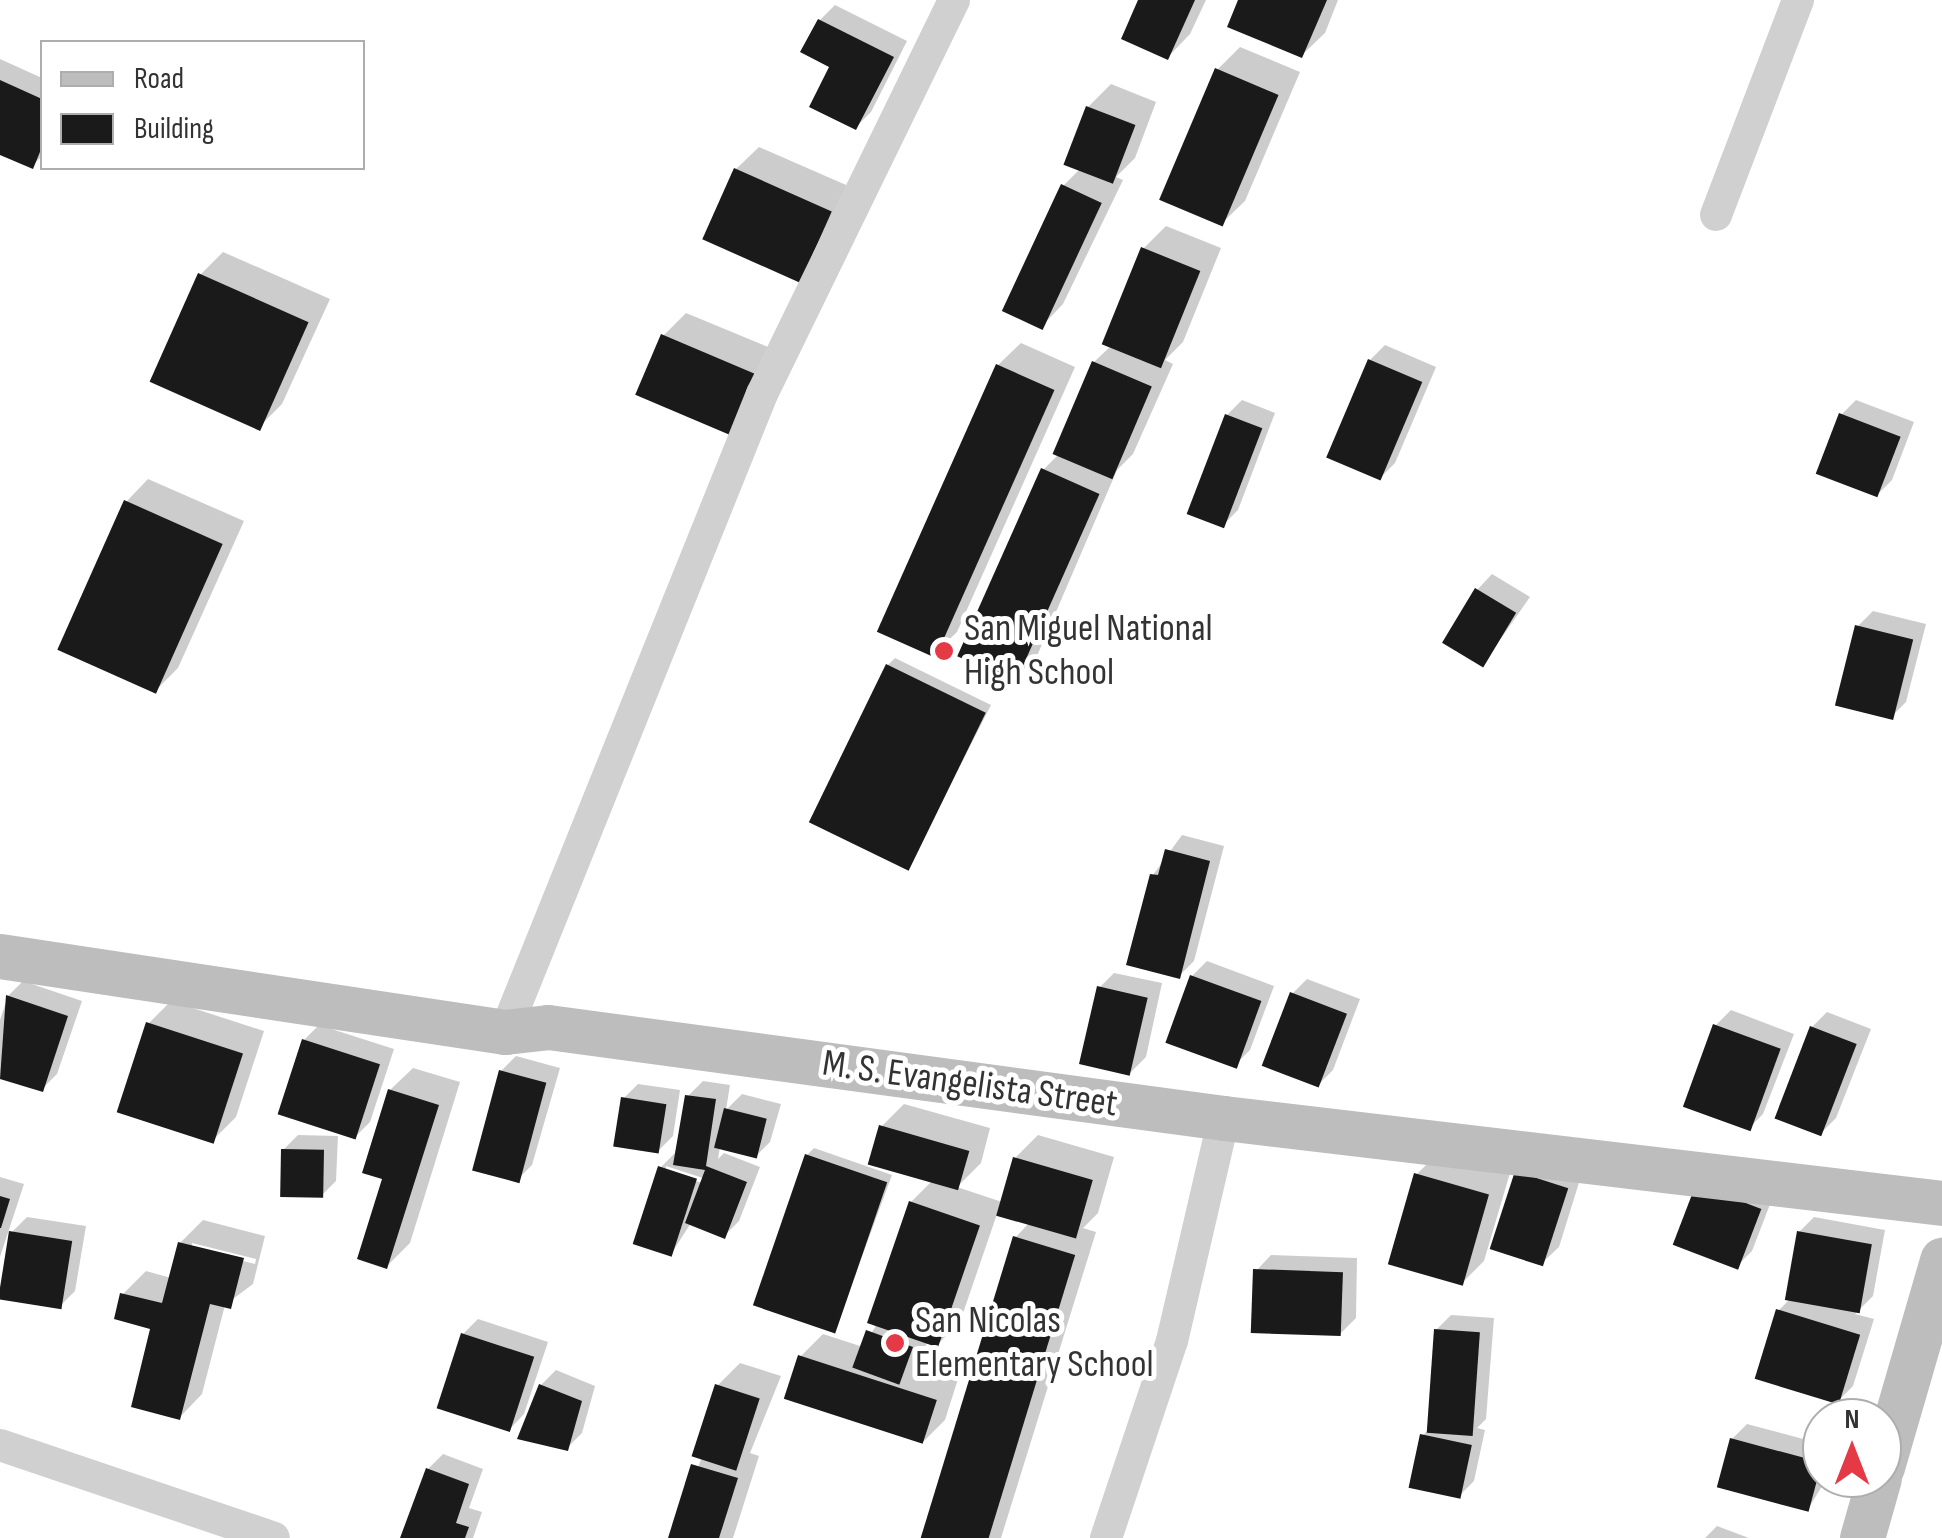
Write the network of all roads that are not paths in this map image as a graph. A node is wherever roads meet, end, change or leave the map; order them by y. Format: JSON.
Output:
{"nodes":[{"id":1,"x":954,"y":0,"type":"edge"},
{"id":2,"x":1798,"y":0,"type":"edge"},
{"id":3,"x":1716,"y":215,"type":"dead end"},
{"id":4,"x":0,"y":956,"type":"edge"},
{"id":5,"x":505,"y":1032,"type":"junction"},
{"id":6,"x":1224,"y":1118,"type":"junction"},
{"id":7,"x":1942,"y":1203,"type":"edge"},
{"id":8,"x":1942,"y":1260,"type":"edge"},
{"id":9,"x":1902,"y":1399,"type":"edge"},
{"id":10,"x":0,"y":1445,"type":"edge"},
{"id":11,"x":1873,"y":1498,"type":"edge"},
{"id":12,"x":274,"y":1538,"type":"edge"},
{"id":13,"x":1106,"y":1538,"type":"edge"},
{"id":14,"x":1862,"y":1538,"type":"edge"}],
"edges":[{"from":1,"to":5,"type":"street"},
{"from":2,"to":3,"type":"street"},
{"from":4,"to":5,"type":"street","name":"M. S. Evangelista Street"},
{"from":5,"to":6,"type":"street","name":"M. S. Evangelista Street"},
{"from":6,"to":7,"type":"street","name":"M. S. Evangelista Street"},
{"from":6,"to":13,"type":"street"},
{"from":8,"to":9,"type":"street"},
{"from":10,"to":12,"type":"street"},
{"from":11,"to":14,"type":"street"}]}
